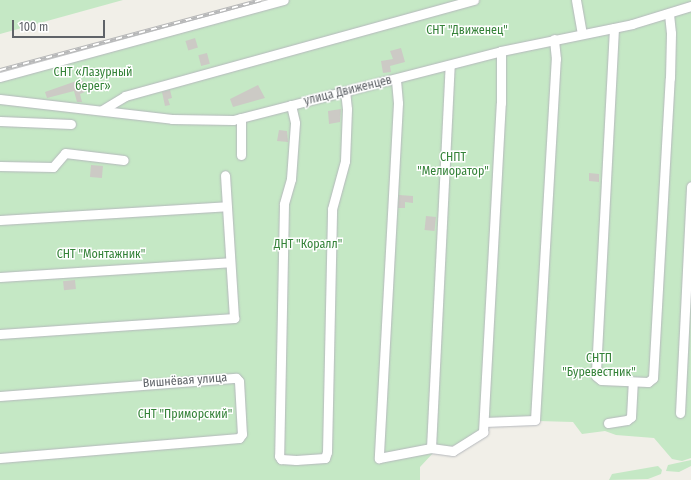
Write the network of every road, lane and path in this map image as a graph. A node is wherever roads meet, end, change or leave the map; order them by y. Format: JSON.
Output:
{"nodes":[{"id":1,"x":284,"y":0,"type":"edge"},
{"id":2,"x":474,"y":0,"type":"edge"},
{"id":3,"x":576,"y":0,"type":"edge"},
{"id":4,"x":691,"y":6,"type":"edge"},
{"id":5,"x":669,"y":14,"type":"junction"},
{"id":6,"x":614,"y":28,"type":"junction"},
{"id":7,"x":582,"y":33,"type":"junction"},
{"id":8,"x":554,"y":38,"type":"junction"},
{"id":9,"x":501,"y":51,"type":"junction"},
{"id":10,"x":450,"y":65,"type":"junction"},
{"id":11,"x":0,"y":77,"type":"edge"},
{"id":12,"x":396,"y":80,"type":"junction"},
{"id":13,"x":345,"y":91,"type":"junction"},
{"id":14,"x":0,"y":99,"type":"edge"},
{"id":15,"x":291,"y":105,"type":"junction"},
{"id":16,"x":102,"y":110,"type":"junction"},
{"id":17,"x":242,"y":118,"type":"junction"},
{"id":18,"x":0,"y":121,"type":"edge"},
{"id":19,"x":71,"y":124,"type":"dead end"},
{"id":20,"x":241,"y":155,"type":"dead end"},
{"id":21,"x":124,"y":160,"type":"dead end"},
{"id":22,"x":0,"y":166,"type":"edge"},
{"id":23,"x":225,"y":175,"type":"dead end"},
{"id":24,"x":691,"y":186,"type":"edge"},
{"id":25,"x":227,"y":206,"type":"junction"},
{"id":26,"x":0,"y":220,"type":"edge"},
{"id":27,"x":230,"y":262,"type":"junction"},
{"id":28,"x":0,"y":277,"type":"edge"},
{"id":29,"x":0,"y":334,"type":"edge"},
{"id":30,"x":633,"y":382,"type":"junction"},
{"id":31,"x":0,"y":396,"type":"edge"},
{"id":32,"x":680,"y":414,"type":"dead end"},
{"id":33,"x":484,"y":422,"type":"junction"},
{"id":34,"x":608,"y":423,"type":"dead end"},
{"id":35,"x":431,"y":448,"type":"junction"},
{"id":36,"x":0,"y":458,"type":"edge"}],
"edges":[{"from":1,"to":11,"type":"street"},
{"from":2,"to":16,"type":"street"},
{"from":3,"to":7,"type":"street"},
{"from":4,"to":5,"type":"street","name":"улица Движенцев"},
{"from":5,"to":6,"type":"street","name":"улица Движенцев"},
{"from":5,"to":30,"type":"street"},
{"from":6,"to":7,"type":"street","name":"улица Движенцев"},
{"from":6,"to":30,"type":"street"},
{"from":7,"to":8,"type":"street","name":"улица Движенцев"},
{"from":8,"to":9,"type":"street","name":"улица Движенцев"},
{"from":8,"to":33,"type":"street"},
{"from":9,"to":10,"type":"street","name":"улица Движенцев"},
{"from":9,"to":33,"type":"street"},
{"from":10,"to":12,"type":"street","name":"улица Движенцев"},
{"from":10,"to":35,"type":"street"},
{"from":12,"to":13,"type":"street","name":"улица Движенцев"},
{"from":12,"to":35,"type":"street"},
{"from":13,"to":15,"type":"street","name":"улица Движенцев"},
{"from":13,"to":15,"type":"street"},
{"from":14,"to":16,"type":"street","name":"улица Движенцев"},
{"from":15,"to":17,"type":"street","name":"улица Движенцев"},
{"from":16,"to":17,"type":"street","name":"улица Движенцев"},
{"from":17,"to":20,"type":"street"},
{"from":18,"to":19,"type":"street"},
{"from":21,"to":22,"type":"street"},
{"from":23,"to":25,"type":"street"},
{"from":24,"to":32,"type":"street"},
{"from":25,"to":26,"type":"street"},
{"from":25,"to":27,"type":"street"},
{"from":27,"to":28,"type":"street"},
{"from":27,"to":29,"type":"street"},
{"from":30,"to":34,"type":"street"},
{"from":31,"to":36,"type":"street","name":"Вишнёвая улица"},
{"from":33,"to":35,"type":"street"}]}
